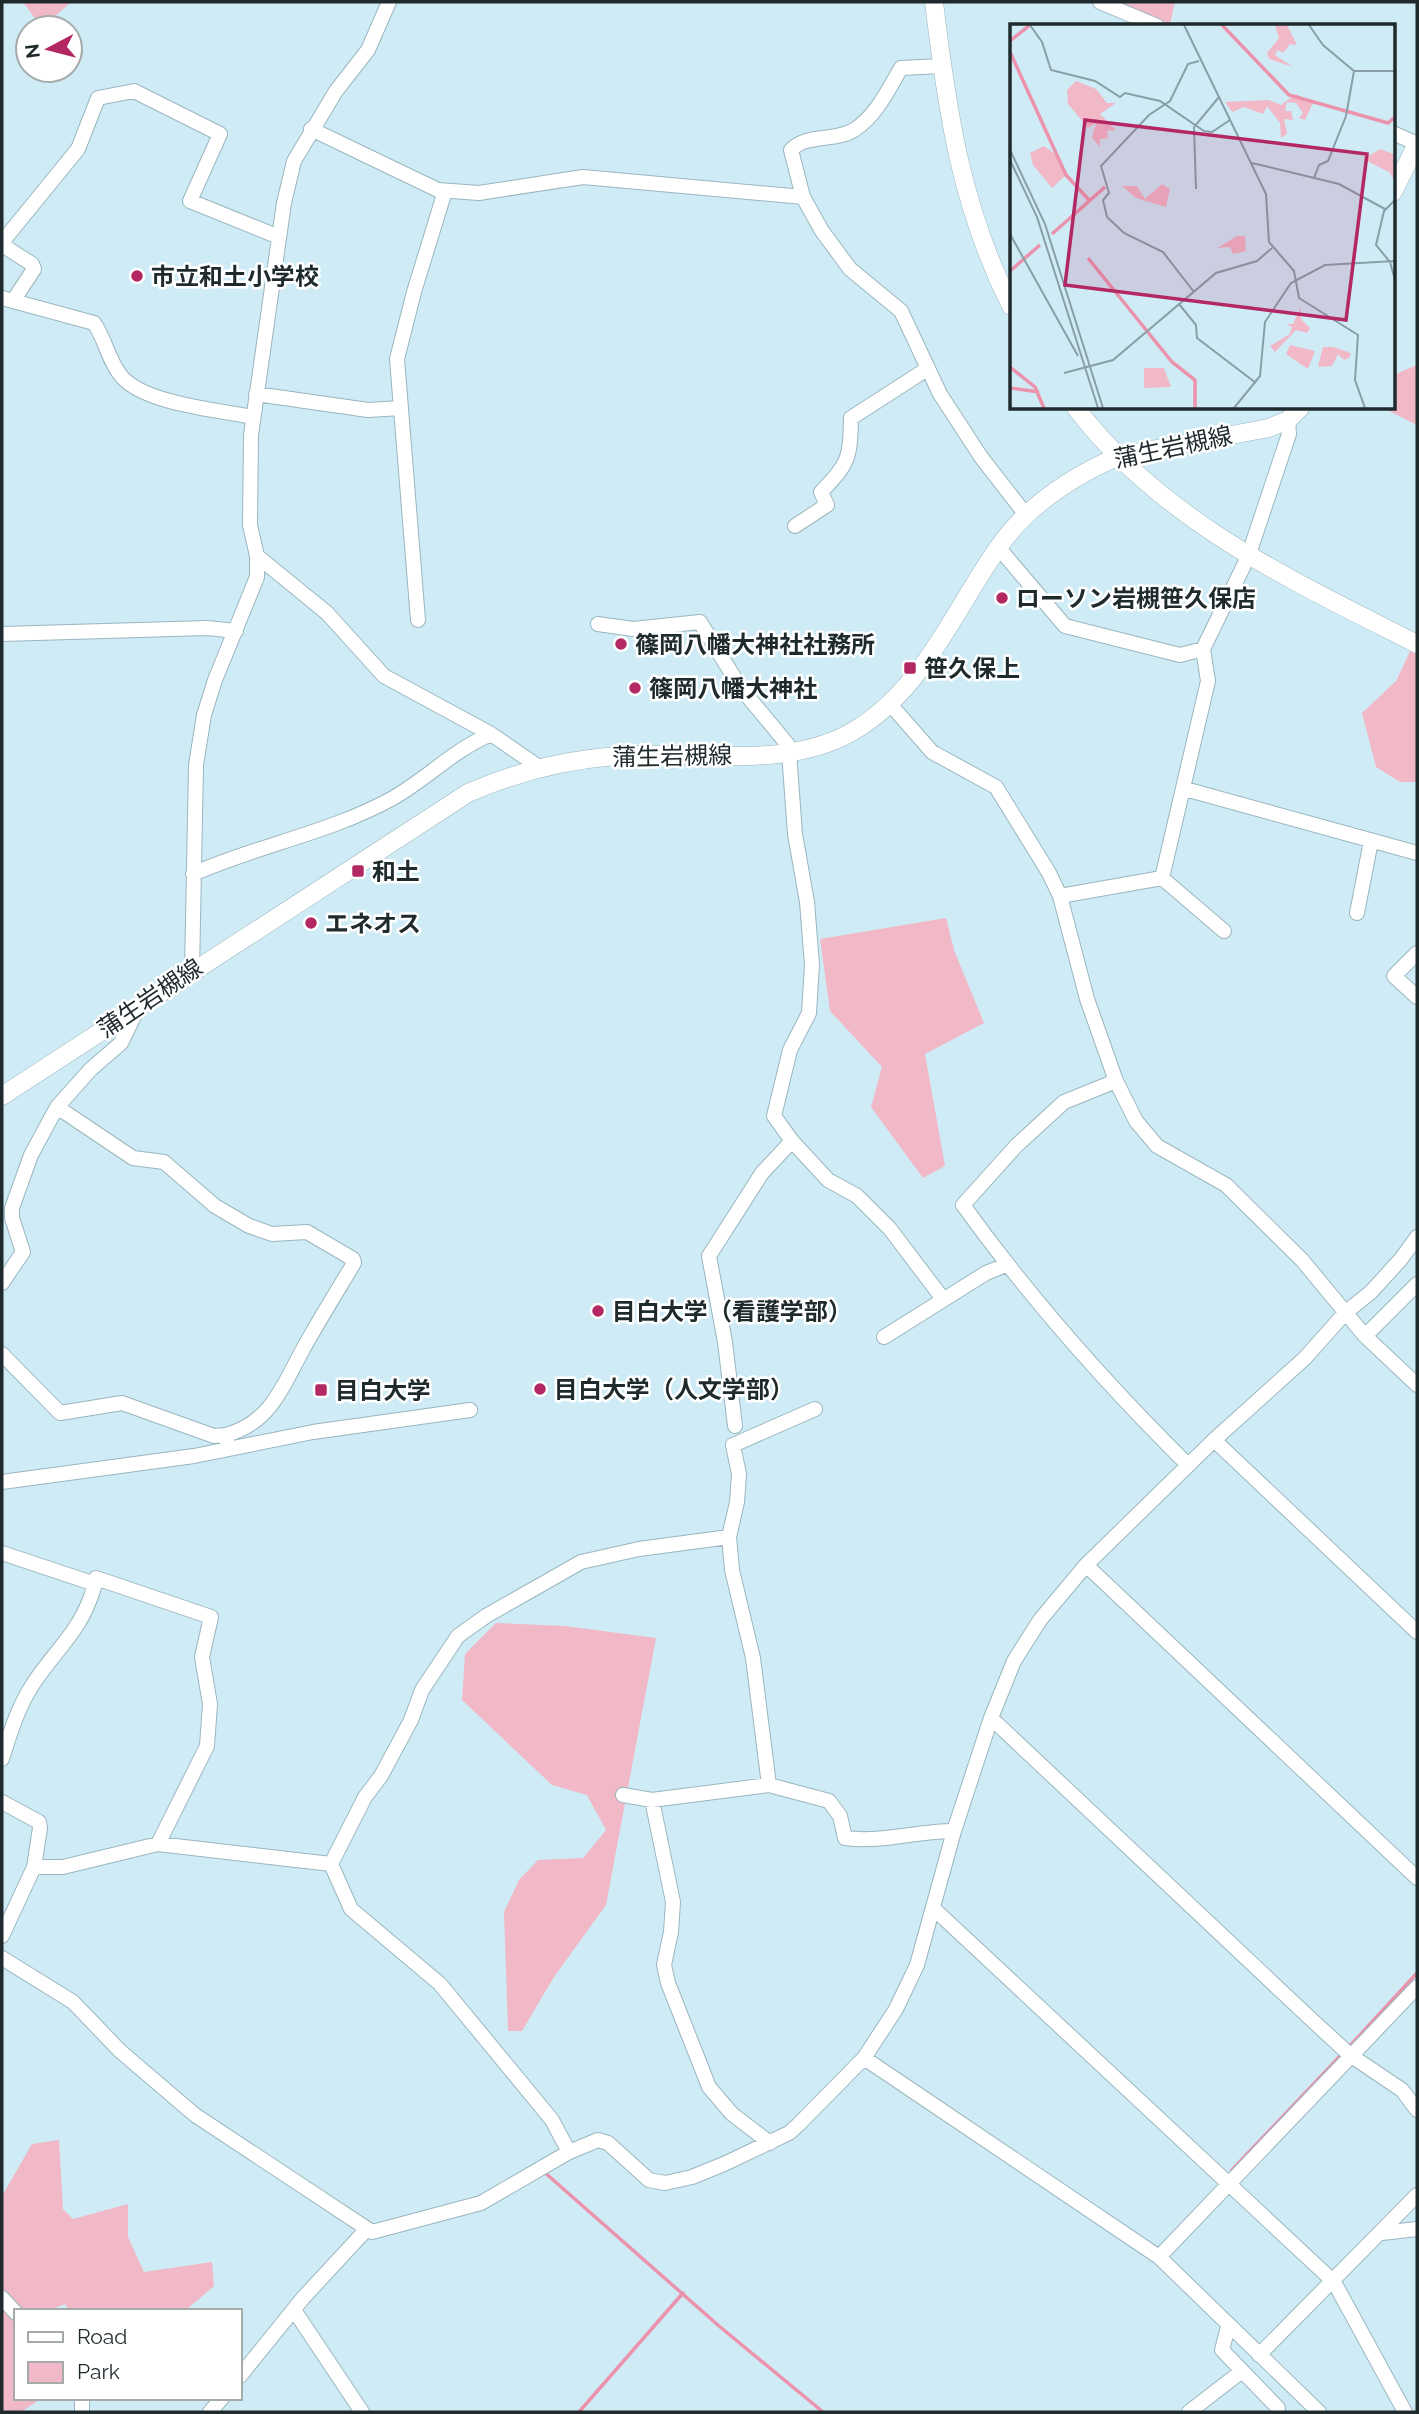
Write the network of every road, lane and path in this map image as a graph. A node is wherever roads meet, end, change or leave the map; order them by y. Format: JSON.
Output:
{"nodes":[{"id":1,"x":389,"y":2,"type":"edge"},
{"id":2,"x":934,"y":2,"type":"edge"},
{"id":3,"x":1100,"y":2,"type":"edge"},
{"id":4,"x":1152,"y":24,"type":"edge"},
{"id":5,"x":942,"y":66,"type":"junction"},
{"id":6,"x":312,"y":129,"type":"junction"},
{"id":7,"x":1394,"y":133,"type":"edge"},
{"id":8,"x":1417,"y":144,"type":"edge"},
{"id":9,"x":1394,"y":190,"type":"edge"},
{"id":10,"x":445,"y":191,"type":"junction"},
{"id":11,"x":803,"y":197,"type":"junction"},
{"id":12,"x":279,"y":237,"type":"junction"},
{"id":13,"x":6,"y":302,"type":"edge"},
{"id":14,"x":1010,"y":304,"type":"edge"},
{"id":15,"x":926,"y":369,"type":"junction"},
{"id":16,"x":256,"y":394,"type":"junction"},
{"id":17,"x":401,"y":408,"type":"junction"},
{"id":18,"x":1078,"y":410,"type":"edge"},
{"id":19,"x":1294,"y":414,"type":"edge"},
{"id":20,"x":253,"y":417,"type":"junction"},
{"id":21,"x":1119,"y":456,"type":"junction"},
{"id":22,"x":1026,"y":515,"type":"junction"},
{"id":23,"x":795,"y":526,"type":"dead end"},
{"id":24,"x":998,"y":547,"type":"junction"},
{"id":25,"x":257,"y":556,"type":"junction"},
{"id":26,"x":1248,"y":557,"type":"junction"},
{"id":27,"x":418,"y":620,"type":"dead end"},
{"id":28,"x":598,"y":624,"type":"dead end"},
{"id":29,"x":236,"y":631,"type":"junction"},
{"id":30,"x":2,"y":634,"type":"edge"},
{"id":31,"x":1417,"y":644,"type":"edge"},
{"id":32,"x":1203,"y":649,"type":"junction"},
{"id":33,"x":890,"y":704,"type":"junction"},
{"id":34,"x":491,"y":734,"type":"junction"},
{"id":35,"x":789,"y":752,"type":"junction"},
{"id":36,"x":539,"y":767,"type":"junction"},
{"id":37,"x":1185,"y":789,"type":"junction"},
{"id":38,"x":1371,"y":841,"type":"junction"},
{"id":39,"x":1417,"y":853,"type":"edge"},
{"id":40,"x":193,"y":874,"type":"junction"},
{"id":41,"x":1162,"y":878,"type":"junction"},
{"id":42,"x":1060,"y":896,"type":"junction"},
{"id":43,"x":1357,"y":912,"type":"dead end"},
{"id":44,"x":1224,"y":931,"type":"dead end"},
{"id":45,"x":1417,"y":953,"type":"edge"},
{"id":46,"x":192,"y":971,"type":"junction"},
{"id":47,"x":1417,"y":997,"type":"edge"},
{"id":48,"x":138,"y":1007,"type":"junction"},
{"id":49,"x":1116,"y":1081,"type":"junction"},
{"id":50,"x":2,"y":1096,"type":"edge"},
{"id":51,"x":57,"y":1107,"type":"junction"},
{"id":52,"x":792,"y":1141,"type":"junction"},
{"id":53,"x":1417,"y":1237,"type":"edge"},
{"id":54,"x":1006,"y":1265,"type":"junction"},
{"id":55,"x":2,"y":1283,"type":"edge"},
{"id":56,"x":1417,"y":1284,"type":"edge"},
{"id":57,"x":943,"y":1299,"type":"junction"},
{"id":58,"x":1345,"y":1313,"type":"junction"},
{"id":59,"x":1365,"y":1336,"type":"junction"},
{"id":60,"x":884,"y":1337,"type":"dead end"},
{"id":61,"x":2,"y":1354,"type":"edge"},
{"id":62,"x":1417,"y":1385,"type":"edge"},
{"id":63,"x":815,"y":1409,"type":"dead end"},
{"id":64,"x":470,"y":1410,"type":"dead end"},
{"id":65,"x":735,"y":1426,"type":"dead end"},
{"id":66,"x":1213,"y":1440,"type":"junction"},
{"id":67,"x":227,"y":1442,"type":"junction"},
{"id":68,"x":1188,"y":1465,"type":"junction"},
{"id":69,"x":2,"y":1482,"type":"edge"},
{"id":70,"x":729,"y":1537,"type":"junction"},
{"id":71,"x":2,"y":1553,"type":"edge"},
{"id":72,"x":1086,"y":1564,"type":"junction"},
{"id":73,"x":94,"y":1584,"type":"junction"},
{"id":74,"x":1417,"y":1632,"type":"edge"},
{"id":75,"x":991,"y":1718,"type":"junction"},
{"id":76,"x":2,"y":1759,"type":"edge"},
{"id":77,"x":769,"y":1786,"type":"junction"},
{"id":78,"x":624,"y":1796,"type":"dead end"},
{"id":79,"x":652,"y":1800,"type":"junction"},
{"id":80,"x":2,"y":1802,"type":"edge"},
{"id":81,"x":954,"y":1831,"type":"junction"},
{"id":82,"x":158,"y":1844,"type":"junction"},
{"id":83,"x":331,"y":1864,"type":"junction"},
{"id":84,"x":34,"y":1867,"type":"junction"},
{"id":85,"x":1417,"y":1878,"type":"edge"},
{"id":86,"x":933,"y":1908,"type":"junction"},
{"id":87,"x":2,"y":1936,"type":"edge"},
{"id":88,"x":2,"y":1958,"type":"edge"},
{"id":89,"x":1417,"y":1987,"type":"edge"},
{"id":90,"x":1350,"y":2055,"type":"junction"},
{"id":91,"x":864,"y":2058,"type":"junction"},
{"id":92,"x":1417,"y":2110,"type":"edge"},
{"id":93,"x":769,"y":2143,"type":"junction"},
{"id":94,"x":569,"y":2152,"type":"junction"},
{"id":95,"x":1226,"y":2183,"type":"junction"},
{"id":96,"x":1417,"y":2195,"type":"edge"},
{"id":97,"x":1417,"y":2229,"type":"edge"},
{"id":98,"x":366,"y":2230,"type":"junction"},
{"id":99,"x":1382,"y":2234,"type":"junction"},
{"id":100,"x":1159,"y":2257,"type":"junction"},
{"id":101,"x":1334,"y":2282,"type":"junction"},
{"id":102,"x":2,"y":2298,"type":"edge"},
{"id":103,"x":294,"y":2310,"type":"junction"},
{"id":104,"x":14,"y":2311,"type":"edge"},
{"id":105,"x":1228,"y":2327,"type":"junction"},
{"id":106,"x":1259,"y":2355,"type":"junction"},
{"id":107,"x":1241,"y":2371,"type":"junction"},
{"id":108,"x":242,"y":2374,"type":"edge"},
{"id":109,"x":1278,"y":2408,"type":"dead end"},
{"id":110,"x":362,"y":2412,"type":"edge"},
{"id":111,"x":1189,"y":2412,"type":"edge"},
{"id":112,"x":1319,"y":2412,"type":"edge"},
{"id":113,"x":1405,"y":2412,"type":"edge"}],
"edges":[{"from":1,"to":6,"type":"street"},
{"from":2,"to":5,"type":"main road"},
{"from":3,"to":4,"type":"street"},
{"from":5,"to":11,"type":"street"},
{"from":5,"to":14,"type":"main road"},
{"from":6,"to":10,"type":"street"},
{"from":6,"to":12,"type":"street"},
{"from":7,"to":8,"type":"street"},
{"from":8,"to":9,"type":"main road"},
{"from":10,"to":11,"type":"street"},
{"from":10,"to":17,"type":"street"},
{"from":11,"to":15,"type":"street"},
{"from":12,"to":13,"type":"street"},
{"from":12,"to":16,"type":"street"},
{"from":13,"to":20,"type":"street"},
{"from":15,"to":22,"type":"street"},
{"from":15,"to":23,"type":"street"},
{"from":16,"to":17,"type":"street"},
{"from":16,"to":20,"type":"street"},
{"from":17,"to":27,"type":"street"},
{"from":18,"to":21,"type":"main road"},
{"from":19,"to":21,"type":"main road","name":"蒲生岩槻線"},
{"from":19,"to":26,"type":"street"},
{"from":20,"to":25,"type":"street"},
{"from":21,"to":22,"type":"main road","name":"蒲生岩槻線"},
{"from":21,"to":26,"type":"main road"},
{"from":22,"to":24,"type":"main road","name":"蒲生岩槻線"},
{"from":24,"to":32,"type":"street"},
{"from":24,"to":33,"type":"main road","name":"蒲生岩槻線"},
{"from":25,"to":29,"type":"street"},
{"from":25,"to":34,"type":"street"},
{"from":26,"to":31,"type":"main road"},
{"from":26,"to":32,"type":"street"},
{"from":28,"to":35,"type":"street"},
{"from":29,"to":30,"type":"street"},
{"from":29,"to":40,"type":"street"},
{"from":32,"to":37,"type":"street"},
{"from":33,"to":35,"type":"main road","name":"蒲生岩槻線"},
{"from":33,"to":42,"type":"street"},
{"from":34,"to":36,"type":"street"},
{"from":34,"to":40,"type":"street"},
{"from":35,"to":36,"type":"main road","name":"蒲生岩槻線"},
{"from":35,"to":52,"type":"street"},
{"from":36,"to":46,"type":"main road","name":"蒲生岩槻線"},
{"from":37,"to":38,"type":"street"},
{"from":37,"to":41,"type":"street"},
{"from":38,"to":39,"type":"street"},
{"from":38,"to":43,"type":"street"},
{"from":40,"to":46,"type":"street"},
{"from":41,"to":42,"type":"street"},
{"from":41,"to":44,"type":"street"},
{"from":42,"to":49,"type":"street"},
{"from":45,"to":47,"type":"street"},
{"from":46,"to":48,"type":"main road","name":"蒲生岩槻線"},
{"from":48,"to":50,"type":"main road","name":"蒲生岩槻線"},
{"from":48,"to":51,"type":"street"},
{"from":49,"to":54,"type":"street"},
{"from":49,"to":58,"type":"street"},
{"from":51,"to":55,"type":"street"},
{"from":51,"to":67,"type":"street"},
{"from":52,"to":57,"type":"street"},
{"from":52,"to":65,"type":"street"},
{"from":53,"to":58,"type":"street"},
{"from":54,"to":57,"type":"street"},
{"from":54,"to":68,"type":"street"},
{"from":56,"to":59,"type":"street"},
{"from":57,"to":60,"type":"street"},
{"from":58,"to":59,"type":"street"},
{"from":58,"to":66,"type":"street"},
{"from":59,"to":62,"type":"street"},
{"from":61,"to":67,"type":"street"},
{"from":63,"to":70,"type":"street"},
{"from":64,"to":67,"type":"street"},
{"from":66,"to":68,"type":"street"},
{"from":66,"to":74,"type":"street"},
{"from":67,"to":69,"type":"street"},
{"from":68,"to":72,"type":"street"},
{"from":70,"to":77,"type":"street"},
{"from":70,"to":83,"type":"street"},
{"from":71,"to":73,"type":"street"},
{"from":72,"to":75,"type":"street"},
{"from":72,"to":85,"type":"street"},
{"from":73,"to":76,"type":"street"},
{"from":73,"to":82,"type":"street"},
{"from":75,"to":81,"type":"street"},
{"from":75,"to":90,"type":"street"},
{"from":77,"to":79,"type":"street"},
{"from":77,"to":81,"type":"street"},
{"from":78,"to":79,"type":"street"},
{"from":79,"to":93,"type":"street"},
{"from":80,"to":84,"type":"street"},
{"from":81,"to":86,"type":"street"},
{"from":82,"to":83,"type":"street"},
{"from":82,"to":84,"type":"street"},
{"from":83,"to":94,"type":"street"},
{"from":84,"to":87,"type":"street"},
{"from":86,"to":91,"type":"street"},
{"from":86,"to":95,"type":"street"},
{"from":88,"to":98,"type":"street"},
{"from":89,"to":90,"type":"street"},
{"from":90,"to":92,"type":"street"},
{"from":90,"to":95,"type":"street"},
{"from":91,"to":93,"type":"street"},
{"from":91,"to":100,"type":"street"},
{"from":93,"to":94,"type":"street"},
{"from":94,"to":98,"type":"street"},
{"from":95,"to":100,"type":"street"},
{"from":95,"to":101,"type":"street"},
{"from":96,"to":99,"type":"street"},
{"from":97,"to":99,"type":"street"},
{"from":98,"to":103,"type":"street"},
{"from":99,"to":101,"type":"street"},
{"from":100,"to":105,"type":"street"},
{"from":101,"to":106,"type":"street"},
{"from":101,"to":113,"type":"street"},
{"from":102,"to":104,"type":"street"},
{"from":103,"to":108,"type":"street"},
{"from":103,"to":110,"type":"street"},
{"from":105,"to":106,"type":"street"},
{"from":105,"to":107,"type":"street"},
{"from":106,"to":112,"type":"street"},
{"from":107,"to":109,"type":"street"},
{"from":107,"to":111,"type":"street"}]}
